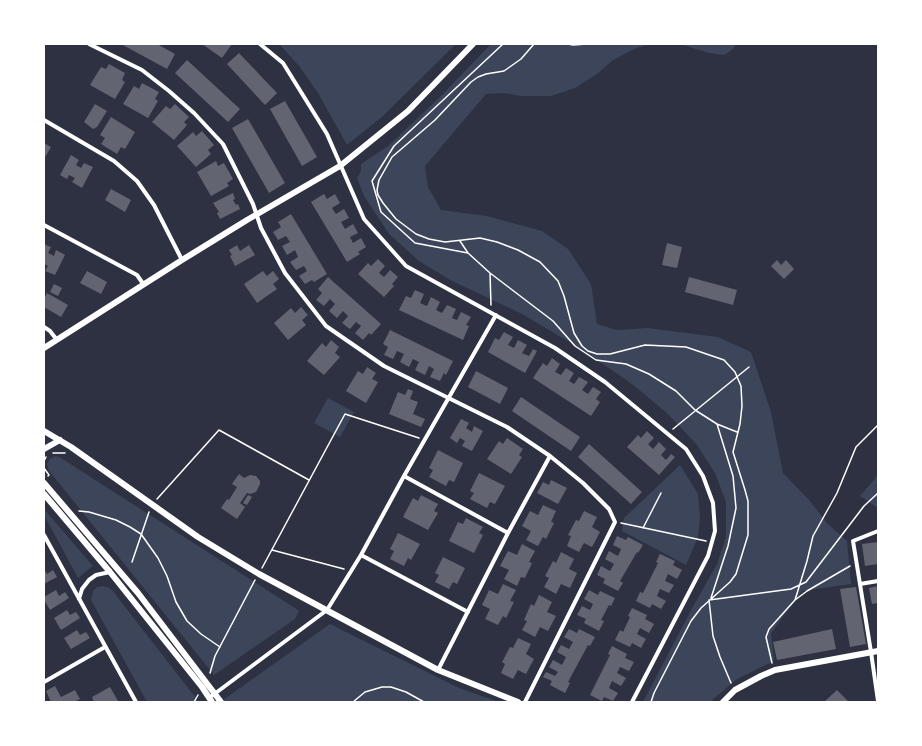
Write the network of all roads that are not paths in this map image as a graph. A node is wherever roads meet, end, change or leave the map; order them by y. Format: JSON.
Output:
{"nodes":[{"id":1,"x":89,"y":44,"type":"edge"},
{"id":2,"x":260,"y":44,"type":"edge"},
{"id":3,"x":473,"y":44,"type":"edge"},
{"id":4,"x":44,"y":120,"type":"edge"},
{"id":5,"x":340,"y":166,"type":"junction"},
{"id":6,"x":256,"y":215,"type":"junction"},
{"id":7,"x":44,"y":225,"type":"edge"},
{"id":8,"x":182,"y":260,"type":"junction"},
{"id":9,"x":144,"y":285,"type":"junction"},
{"id":10,"x":496,"y":315,"type":"junction"},
{"id":11,"x":44,"y":327,"type":"edge"},
{"id":12,"x":57,"y":340,"type":"junction"},
{"id":13,"x":44,"y":348,"type":"edge"},
{"id":14,"x":449,"y":398,"type":"junction"},
{"id":15,"x":44,"y":431,"type":"edge"},
{"id":16,"x":60,"y":440,"type":"junction"},
{"id":17,"x":44,"y":449,"type":"edge"},
{"id":18,"x":550,"y":456,"type":"junction"},
{"id":19,"x":404,"y":476,"type":"junction"},
{"id":20,"x":44,"y":482,"type":"edge"},
{"id":21,"x":44,"y":494,"type":"edge"},
{"id":22,"x":878,"y":531,"type":"edge"},
{"id":23,"x":508,"y":533,"type":"junction"},
{"id":24,"x":44,"y":535,"type":"edge"},
{"id":25,"x":361,"y":555,"type":"junction"},
{"id":26,"x":110,"y":572,"type":"junction"},
{"id":27,"x":878,"y":581,"type":"edge"},
{"id":28,"x":860,"y":584,"type":"junction"},
{"id":29,"x":79,"y":599,"type":"junction"},
{"id":30,"x":327,"y":610,"type":"junction"},
{"id":31,"x":468,"y":612,"type":"junction"},
{"id":32,"x":105,"y":646,"type":"junction"},
{"id":33,"x":875,"y":652,"type":"edge"},
{"id":34,"x":438,"y":670,"type":"junction"},
{"id":35,"x":44,"y":682,"type":"edge"},
{"id":36,"x":215,"y":693,"type":"junction"},
{"id":37,"x":211,"y":700,"type":"edge"},
{"id":38,"x":136,"y":702,"type":"edge"},
{"id":39,"x":221,"y":702,"type":"edge"},
{"id":40,"x":518,"y":702,"type":"edge"},
{"id":41,"x":524,"y":702,"type":"edge"},
{"id":42,"x":632,"y":702,"type":"edge"},
{"id":43,"x":723,"y":702,"type":"edge"},
{"id":44,"x":878,"y":702,"type":"edge"}],
"edges":[{"from":1,"to":6,"type":"street"},
{"from":2,"to":5,"type":"street"},
{"from":3,"to":5,"type":"street"},
{"from":4,"to":8,"type":"street"},
{"from":5,"to":6,"type":"street"},
{"from":5,"to":10,"type":"street"},
{"from":6,"to":8,"type":"street"},
{"from":6,"to":14,"type":"street"},
{"from":7,"to":9,"type":"street"},
{"from":8,"to":9,"type":"street"},
{"from":9,"to":12,"type":"street"},
{"from":10,"to":14,"type":"street"},
{"from":10,"to":42,"type":"street"},
{"from":11,"to":12,"type":"street"},
{"from":12,"to":13,"type":"street"},
{"from":14,"to":18,"type":"street"},
{"from":14,"to":19,"type":"street"},
{"from":15,"to":16,"type":"street"},
{"from":16,"to":17,"type":"street"},
{"from":16,"to":30,"type":"street"},
{"from":18,"to":23,"type":"street"},
{"from":18,"to":41,"type":"street"},
{"from":19,"to":23,"type":"street"},
{"from":19,"to":25,"type":"street"},
{"from":20,"to":36,"type":"street"},
{"from":21,"to":26,"type":"street"},
{"from":22,"to":28,"type":"street"},
{"from":23,"to":31,"type":"street"},
{"from":24,"to":29,"type":"street"},
{"from":25,"to":30,"type":"street"},
{"from":25,"to":31,"type":"street"},
{"from":26,"to":29,"type":"street"},
{"from":26,"to":37,"type":"street"},
{"from":27,"to":28,"type":"street"},
{"from":28,"to":33,"type":"street"},
{"from":29,"to":32,"type":"street"},
{"from":30,"to":34,"type":"street"},
{"from":30,"to":36,"type":"street"},
{"from":31,"to":34,"type":"street"},
{"from":32,"to":35,"type":"street"},
{"from":32,"to":38,"type":"street"},
{"from":33,"to":43,"type":"street"},
{"from":33,"to":44,"type":"street"},
{"from":34,"to":40,"type":"street"},
{"from":36,"to":37,"type":"street"},
{"from":36,"to":39,"type":"street"}]}
